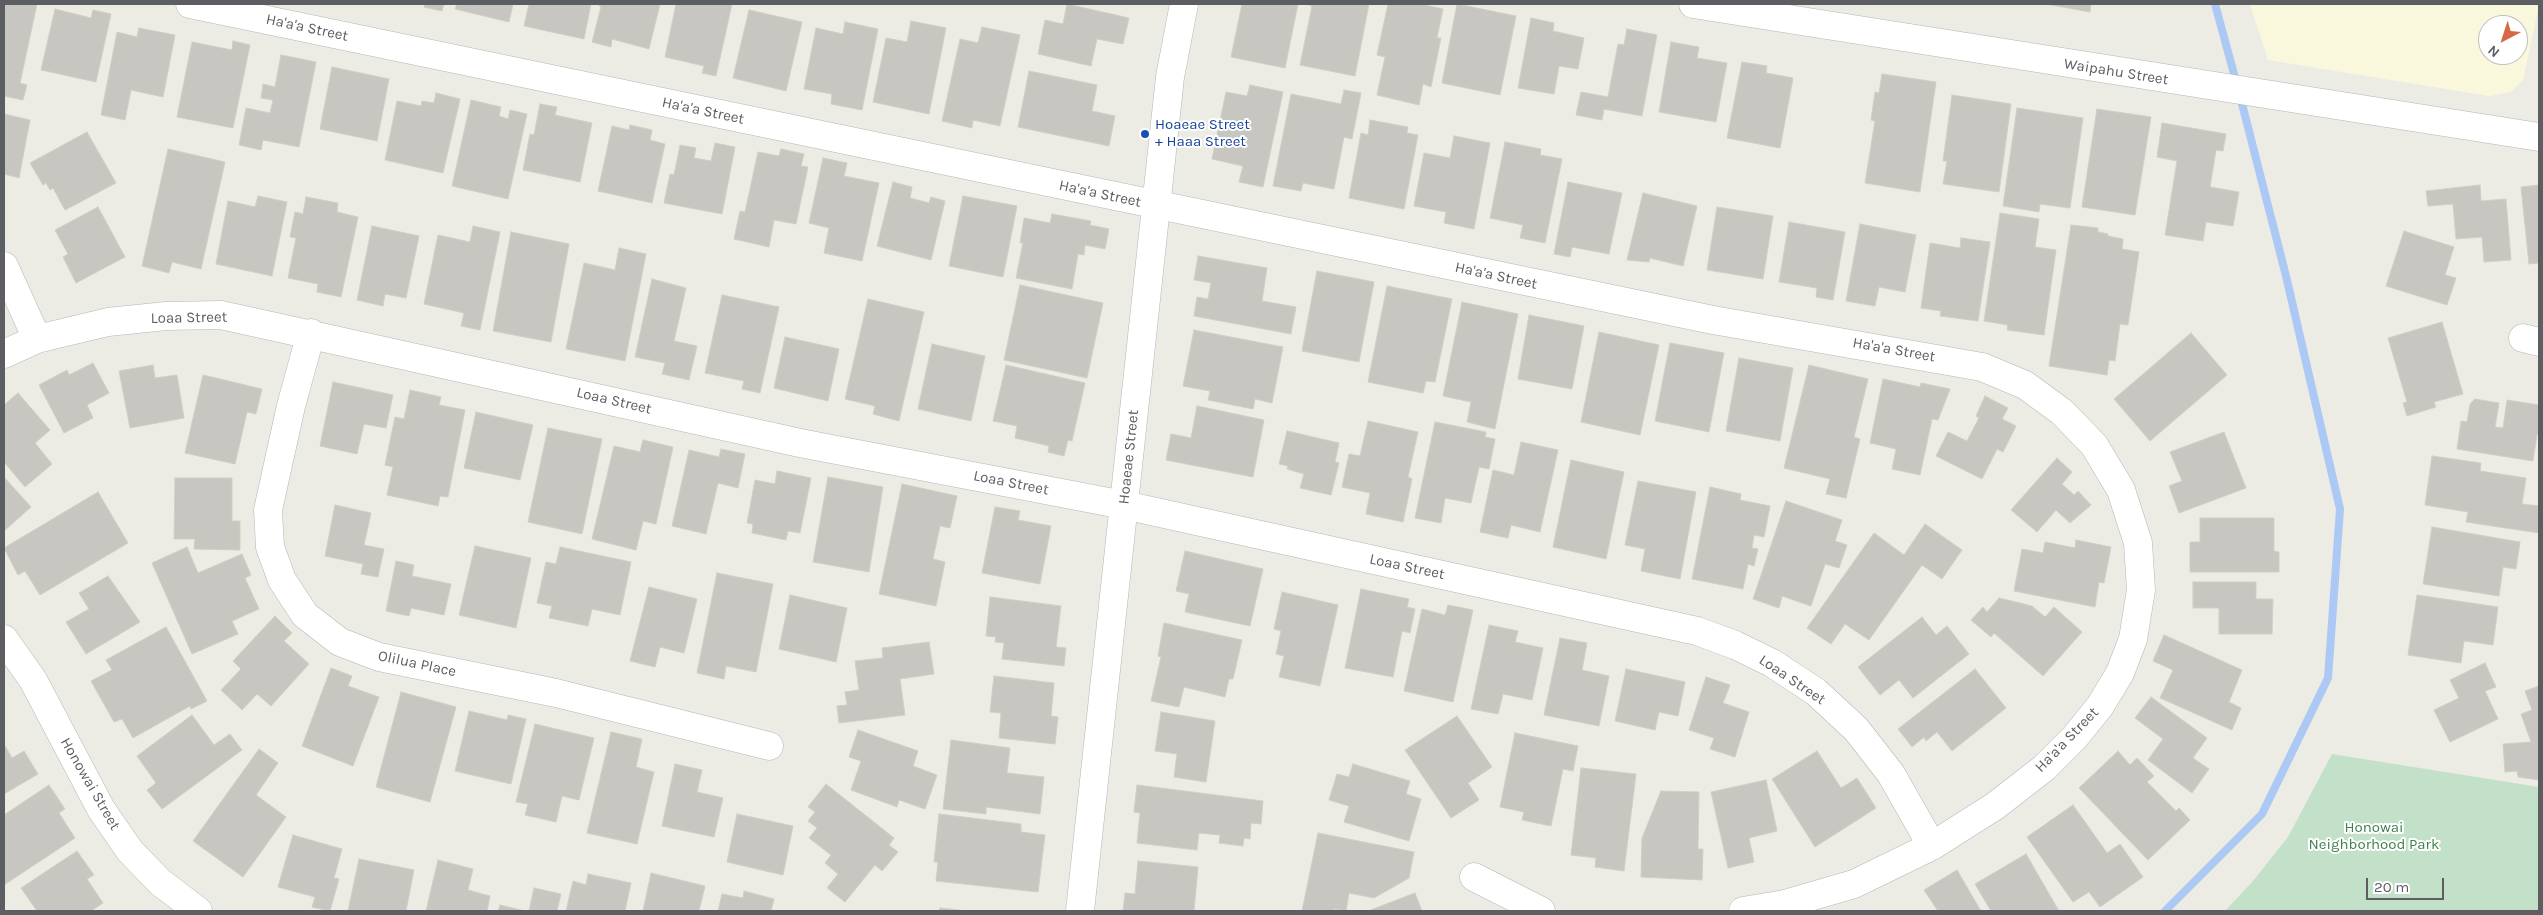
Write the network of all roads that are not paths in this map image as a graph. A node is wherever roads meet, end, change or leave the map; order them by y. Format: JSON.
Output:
{"nodes":[{"id":1,"x":190,"y":4,"type":"edge"},
{"id":2,"x":1184,"y":4,"type":"edge"},
{"id":3,"x":1693,"y":4,"type":"edge"},
{"id":4,"x":2539,"y":137,"type":"edge"},
{"id":5,"x":1157,"y":206,"type":"junction"},
{"id":6,"x":4,"y":266,"type":"edge"},
{"id":7,"x":311,"y":333,"type":"junction"},
{"id":8,"x":37,"y":339,"type":"junction"},
{"id":9,"x":4,"y":354,"type":"edge"},
{"id":10,"x":1124,"y":505,"type":"junction"},
{"id":11,"x":4,"y":639,"type":"edge"},
{"id":12,"x":769,"y":746,"type":"dead end"},
{"id":13,"x":1932,"y":846,"type":"junction"},
{"id":14,"x":1474,"y":877,"type":"dead end"},
{"id":15,"x":198,"y":911,"type":"edge"},
{"id":16,"x":1080,"y":911,"type":"edge"},
{"id":17,"x":1541,"y":911,"type":"edge"},
{"id":18,"x":1743,"y":911,"type":"edge"}],
"edges":[{"from":1,"to":5,"type":"street","name":"Ha'a'a Street"},
{"from":2,"to":5,"type":"street","name":"Hoaeae Street"},
{"from":3,"to":4,"type":"street","name":"Waipahu Street"},
{"from":5,"to":10,"type":"street","name":"Hoaeae Street"},
{"from":5,"to":13,"type":"street","name":"Ha'a'a Street"},
{"from":6,"to":8,"type":"street"},
{"from":7,"to":8,"type":"street","name":"Loaa Street"},
{"from":7,"to":10,"type":"street","name":"Loaa Street"},
{"from":7,"to":12,"type":"street","name":"Olilua Place"},
{"from":8,"to":9,"type":"street","name":"Loaa Street"},
{"from":10,"to":13,"type":"street","name":"Loaa Street"},
{"from":10,"to":16,"type":"street","name":"Hoaeae Street"},
{"from":11,"to":15,"type":"street","name":"Honowai Street"},
{"from":13,"to":18,"type":"street","name":"Ha'a'a Street"},
{"from":14,"to":17,"type":"street"}]}
